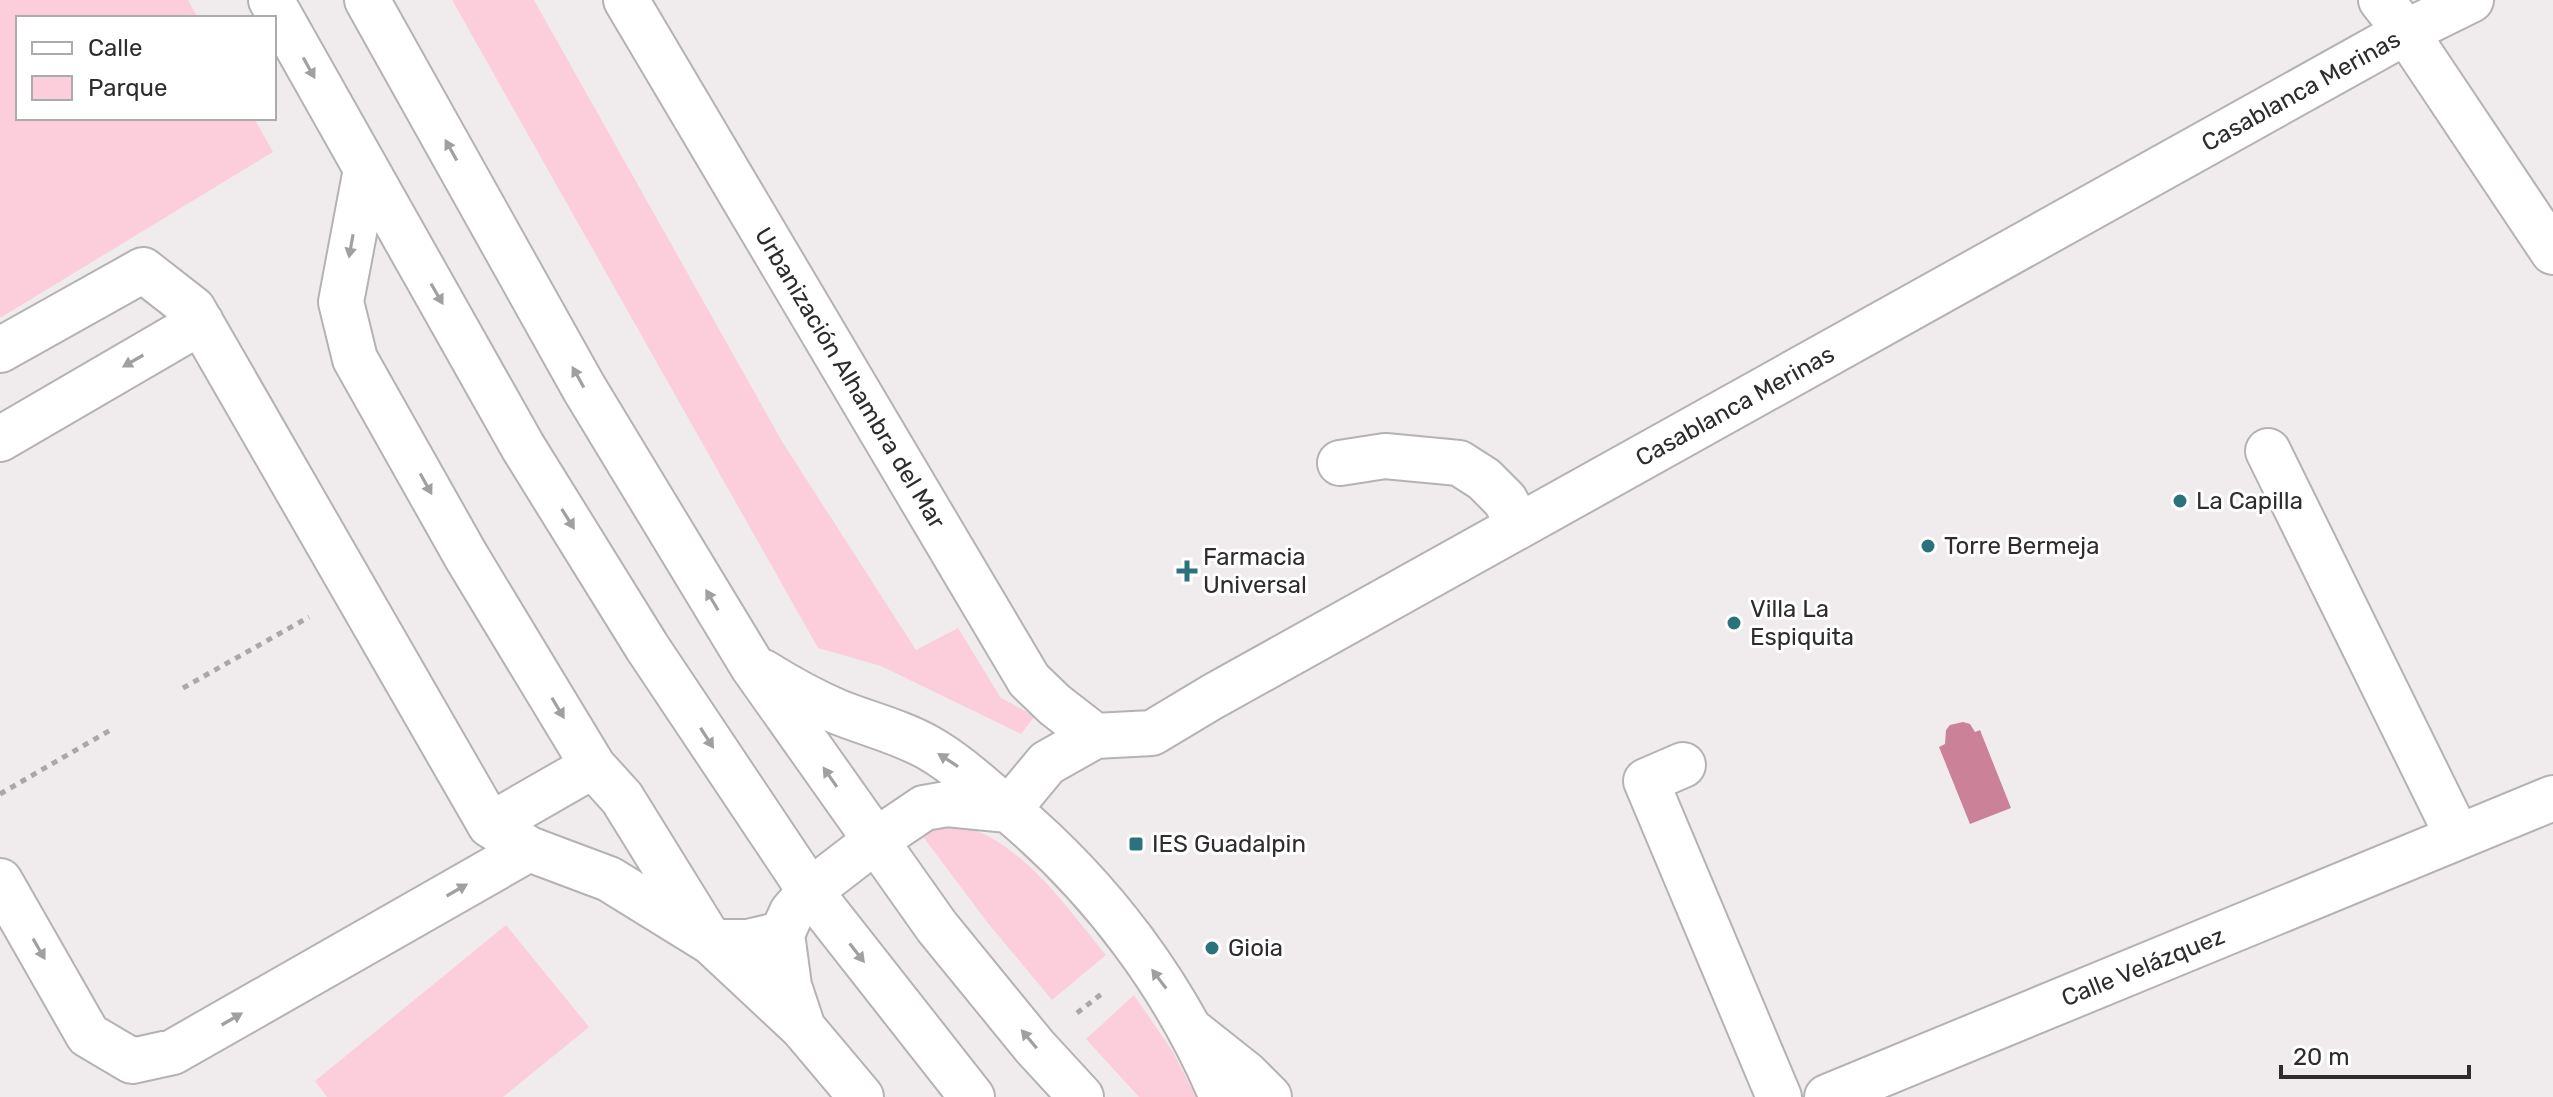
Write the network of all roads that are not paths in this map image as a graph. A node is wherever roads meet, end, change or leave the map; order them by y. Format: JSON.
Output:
{"nodes":[{"id":1,"x":271,"y":0,"type":"edge"},
{"id":2,"x":367,"y":0,"type":"edge"},
{"id":3,"x":626,"y":0,"type":"edge"},
{"id":4,"x":2471,"y":0,"type":"edge"},
{"id":5,"x":2394,"y":16,"type":"edge"},
{"id":6,"x":366,"y":169,"type":"junction"},
{"id":7,"x":2553,"y":252,"type":"edge"},
{"id":8,"x":201,"y":322,"type":"junction"},
{"id":9,"x":0,"y":350,"type":"edge"},
{"id":10,"x":0,"y":439,"type":"edge"},
{"id":11,"x":2268,"y":451,"type":"dead end"},
{"id":12,"x":1340,"y":463,"type":"dead end"},
{"id":13,"x":1519,"y":526,"type":"junction"},
{"id":14,"x":753,"y":667,"type":"junction"},
{"id":15,"x":1095,"y":736,"type":"junction"},
{"id":16,"x":1683,"y":765,"type":"dead end"},
{"id":17,"x":593,"y":766,"type":"junction"},
{"id":18,"x":2553,"y":798,"type":"edge"},
{"id":19,"x":1008,"y":810,"type":"junction"},
{"id":20,"x":490,"y":825,"type":"junction"},
{"id":21,"x":2458,"y":837,"type":"junction"},
{"id":22,"x":875,"y":841,"type":"junction"},
{"id":23,"x":529,"y":849,"type":"junction"},
{"id":24,"x":0,"y":881,"type":"edge"},
{"id":25,"x":810,"y":891,"type":"junction"},
{"id":26,"x":782,"y":934,"type":"junction"},
{"id":27,"x":711,"y":942,"type":"junction"},
{"id":28,"x":803,"y":1028,"type":"junction"},
{"id":29,"x":1193,"y":1032,"type":"junction"},
{"id":30,"x":861,"y":1097,"type":"edge"},
{"id":31,"x":972,"y":1097,"type":"edge"},
{"id":32,"x":1081,"y":1097,"type":"edge"},
{"id":33,"x":1222,"y":1097,"type":"edge"},
{"id":34,"x":1269,"y":1097,"type":"edge"},
{"id":35,"x":1779,"y":1097,"type":"edge"},
{"id":36,"x":1827,"y":1097,"type":"edge"}],
"edges":[{"from":1,"to":6,"type":"street","one_way":true},
{"from":14,"to":2,"type":"street","one_way":true},
{"from":3,"to":15,"type":"street","name":"Urbanización Alhambra del Mar"},
{"from":4,"to":5,"type":"street","name":"Casablanca Merinas"},
{"from":5,"to":7,"type":"street"},
{"from":5,"to":13,"type":"street","name":"Casablanca Merinas"},
{"from":6,"to":17,"type":"street","one_way":true},
{"from":6,"to":25,"type":"street","one_way":true},
{"from":8,"to":9,"type":"street"},
{"from":8,"to":10,"type":"street","one_way":true},
{"from":8,"to":20,"type":"street"},
{"from":11,"to":21,"type":"street"},
{"from":12,"to":13,"type":"street"},
{"from":13,"to":15,"type":"street","name":"Casablanca Merinas"},
{"from":19,"to":14,"type":"street","one_way":true},
{"from":22,"to":14,"type":"street","one_way":true},
{"from":15,"to":19,"type":"street","name":"Casablanca Merinas"},
{"from":16,"to":35,"type":"street"},
{"from":17,"to":20,"type":"street"},
{"from":17,"to":27,"type":"street"},
{"from":18,"to":21,"type":"street","name":"Calle Velázquez"},
{"from":19,"to":22,"type":"street"},
{"from":29,"to":19,"type":"street","one_way":true},
{"from":20,"to":23,"type":"street"},
{"from":21,"to":36,"type":"street","name":"Calle Velázquez"},
{"from":22,"to":25,"type":"street"},
{"from":32,"to":22,"type":"street","one_way":true},
{"from":24,"to":23,"type":"street","one_way":true},
{"from":23,"to":27,"type":"street"},
{"from":25,"to":26,"type":"street"},
{"from":25,"to":31,"type":"street","one_way":true},
{"from":26,"to":27,"type":"street"},
{"from":26,"to":28,"type":"street"},
{"from":27,"to":28,"type":"street"},
{"from":28,"to":30,"type":"street"},
{"from":29,"to":33,"type":"street"},
{"from":29,"to":34,"type":"street"}]}
